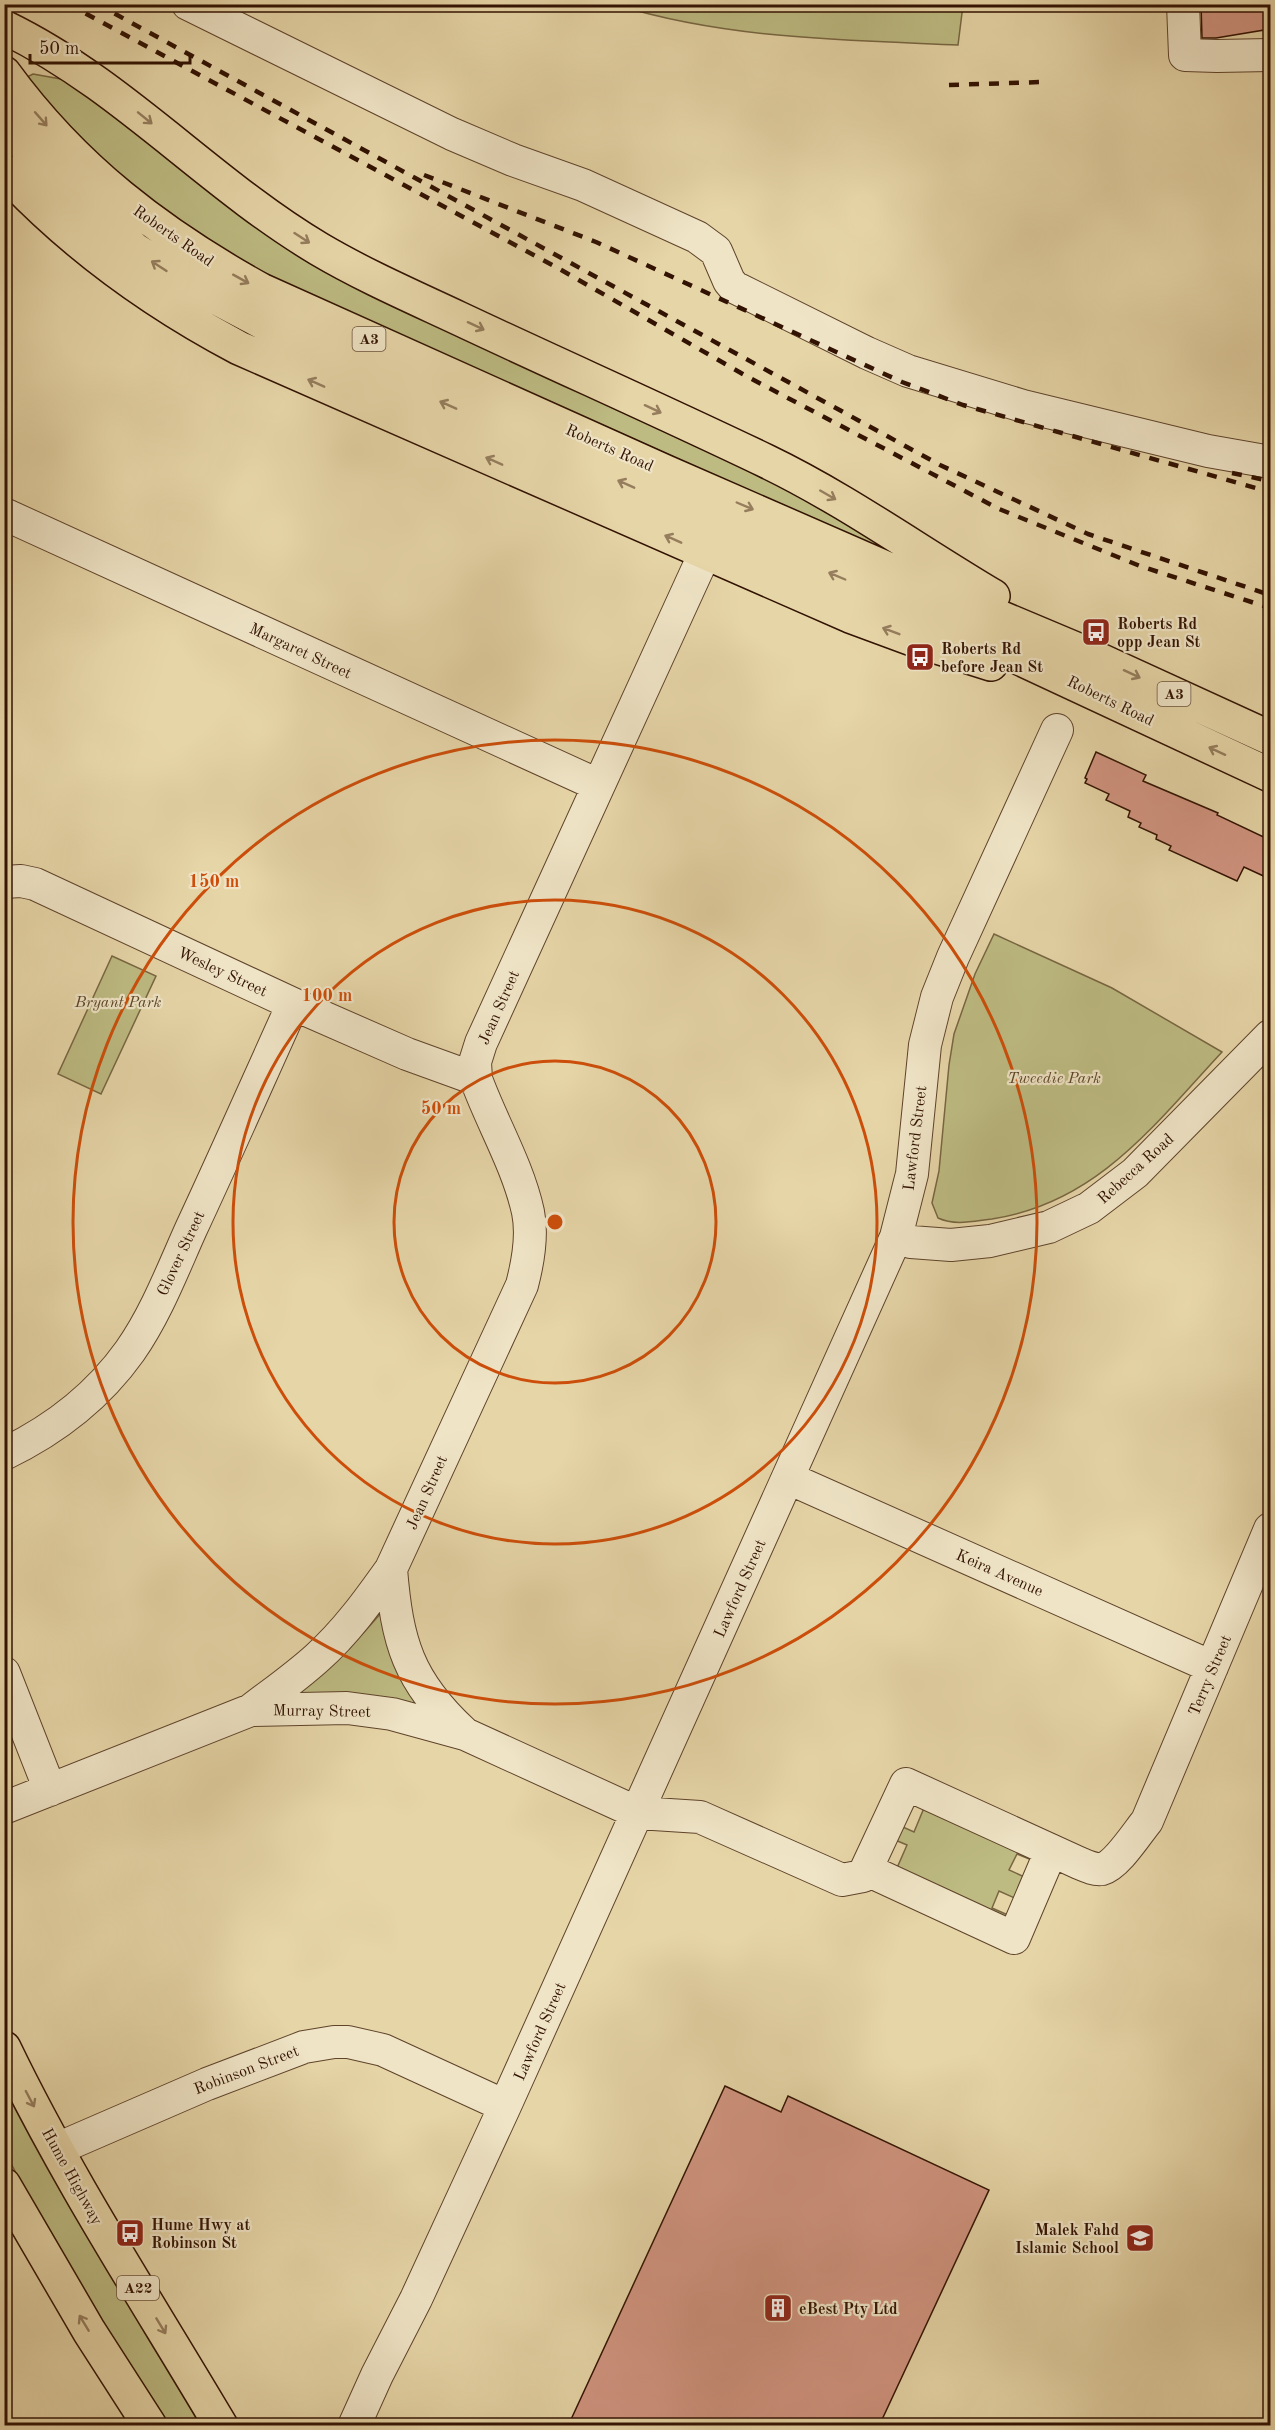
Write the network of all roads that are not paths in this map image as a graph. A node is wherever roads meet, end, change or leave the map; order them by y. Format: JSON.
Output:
{"nodes":[{"id":1,"x":188,"y":4,"type":"edge"},
{"id":2,"x":1183,"y":4,"type":"edge"},
{"id":3,"x":4,"y":27,"type":"edge"},
{"id":4,"x":1270,"y":55,"type":"edge"},
{"id":5,"x":4,"y":63,"type":"edge"},
{"id":6,"x":4,"y":74,"type":"edge"},
{"id":7,"x":99,"y":82,"type":"junction"},
{"id":8,"x":4,"y":124,"type":"edge"},
{"id":9,"x":4,"y":171,"type":"edge"},
{"id":10,"x":1270,"y":462,"type":"edge"},
{"id":11,"x":4,"y":514,"type":"edge"},
{"id":12,"x":781,"y":537,"type":"junction"},
{"id":13,"x":705,"y":553,"type":"junction"},
{"id":14,"x":1078,"y":650,"type":"junction"},
{"id":15,"x":1089,"y":689,"type":"junction"},
{"id":16,"x":1058,"y":730,"type":"dead end"},
{"id":17,"x":1270,"y":738,"type":"edge"},
{"id":18,"x":1270,"y":775,"type":"edge"},
{"id":19,"x":598,"y":785,"type":"junction"},
{"id":20,"x":4,"y":882,"type":"edge"},
{"id":21,"x":293,"y":1004,"type":"junction"},
{"id":22,"x":1270,"y":1036,"type":"edge"},
{"id":23,"x":476,"y":1079,"type":"junction"},
{"id":24,"x":896,"y":1237,"type":"junction"},
{"id":25,"x":4,"y":1454,"type":"edge"},
{"id":26,"x":788,"y":1478,"type":"junction"},
{"id":27,"x":1270,"y":1529,"type":"edge"},
{"id":28,"x":391,"y":1569,"type":"junction"},
{"id":29,"x":1212,"y":1667,"type":"junction"},
{"id":30,"x":4,"y":1673,"type":"edge"},
{"id":31,"x":251,"y":1710,"type":"junction"},
{"id":32,"x":465,"y":1734,"type":"junction"},
{"id":33,"x":50,"y":1790,"type":"junction"},
{"id":34,"x":4,"y":1808,"type":"edge"},
{"id":35,"x":638,"y":1813,"type":"junction"},
{"id":36,"x":1052,"y":1851,"type":"junction"},
{"id":37,"x":867,"y":1870,"type":"junction"},
{"id":38,"x":4,"y":2048,"type":"edge"},
{"id":39,"x":506,"y":2106,"type":"junction"},
{"id":40,"x":57,"y":2149,"type":"junction"},
{"id":41,"x":4,"y":2185,"type":"edge"},
{"id":42,"x":150,"y":2426,"type":"edge"},
{"id":43,"x":221,"y":2426,"type":"edge"},
{"id":44,"x":354,"y":2426,"type":"edge"}],
"edges":[{"from":1,"to":10,"type":"street"},
{"from":2,"to":4,"type":"street"},
{"from":3,"to":7,"type":"highway"},
{"from":5,"to":7,"type":"highway"},
{"from":6,"to":12,"type":"highway","name":"Roberts Road","number":"A3","one_way":true},
{"from":7,"to":14,"type":"highway","one_way":true},
{"from":12,"to":8,"type":"highway","name":"Roberts Road","number":"A3","one_way":true},
{"from":13,"to":9,"type":"highway","one_way":true},
{"from":11,"to":19,"type":"street","name":"Margaret Street"},
{"from":12,"to":14,"type":"highway","name":"Roberts Road","number":"A3"},
{"from":15,"to":12,"type":"highway","name":"Roberts Road","number":"A3","one_way":true},
{"from":15,"to":13,"type":"highway","one_way":true},
{"from":13,"to":19,"type":"street","name":"Jean Street"},
{"from":14,"to":17,"type":"highway","name":"Roberts Road","number":"A3","one_way":true},
{"from":18,"to":15,"type":"highway","name":"Roberts Road","number":"A3","one_way":true},
{"from":16,"to":24,"type":"street","name":"Lawford Street"},
{"from":19,"to":23,"type":"street","name":"Jean Street"},
{"from":20,"to":21,"type":"street","name":"Wesley Street"},
{"from":21,"to":23,"type":"street","name":"Wesley Street"},
{"from":21,"to":25,"type":"street","name":"Glover Street"},
{"from":22,"to":24,"type":"street","name":"Rebecca Road"},
{"from":23,"to":28,"type":"street","name":"Jean Street"},
{"from":24,"to":26,"type":"street","name":"Lawford Street"},
{"from":26,"to":29,"type":"street","name":"Keira Avenue"},
{"from":26,"to":35,"type":"street","name":"Lawford Street"},
{"from":27,"to":29,"type":"street","name":"Terry Street"},
{"from":28,"to":31,"type":"street","name":"Jean Street"},
{"from":28,"to":32,"type":"street"},
{"from":29,"to":36,"type":"street","name":"Terry Street"},
{"from":30,"to":33,"type":"street"},
{"from":31,"to":32,"type":"street","name":"Murray Street"},
{"from":31,"to":33,"type":"street","name":"Murray Street"},
{"from":32,"to":35,"type":"street","name":"Murray Street"},
{"from":33,"to":34,"type":"street","name":"Murray Street"},
{"from":35,"to":37,"type":"street"},
{"from":35,"to":39,"type":"street","name":"Lawford Street"},
{"from":36,"to":37,"type":"street","name":"Terry Street"},
{"from":36,"to":37,"type":"street"},
{"from":38,"to":40,"type":"highway","name":"Hume Highway","number":"A22","one_way":true},
{"from":39,"to":40,"type":"street","name":"Robinson Street"},
{"from":39,"to":44,"type":"street","name":"Lawford Street"},
{"from":40,"to":43,"type":"highway","name":"Hume Highway","number":"A22","one_way":true},
{"from":42,"to":41,"type":"highway","one_way":true}]}
